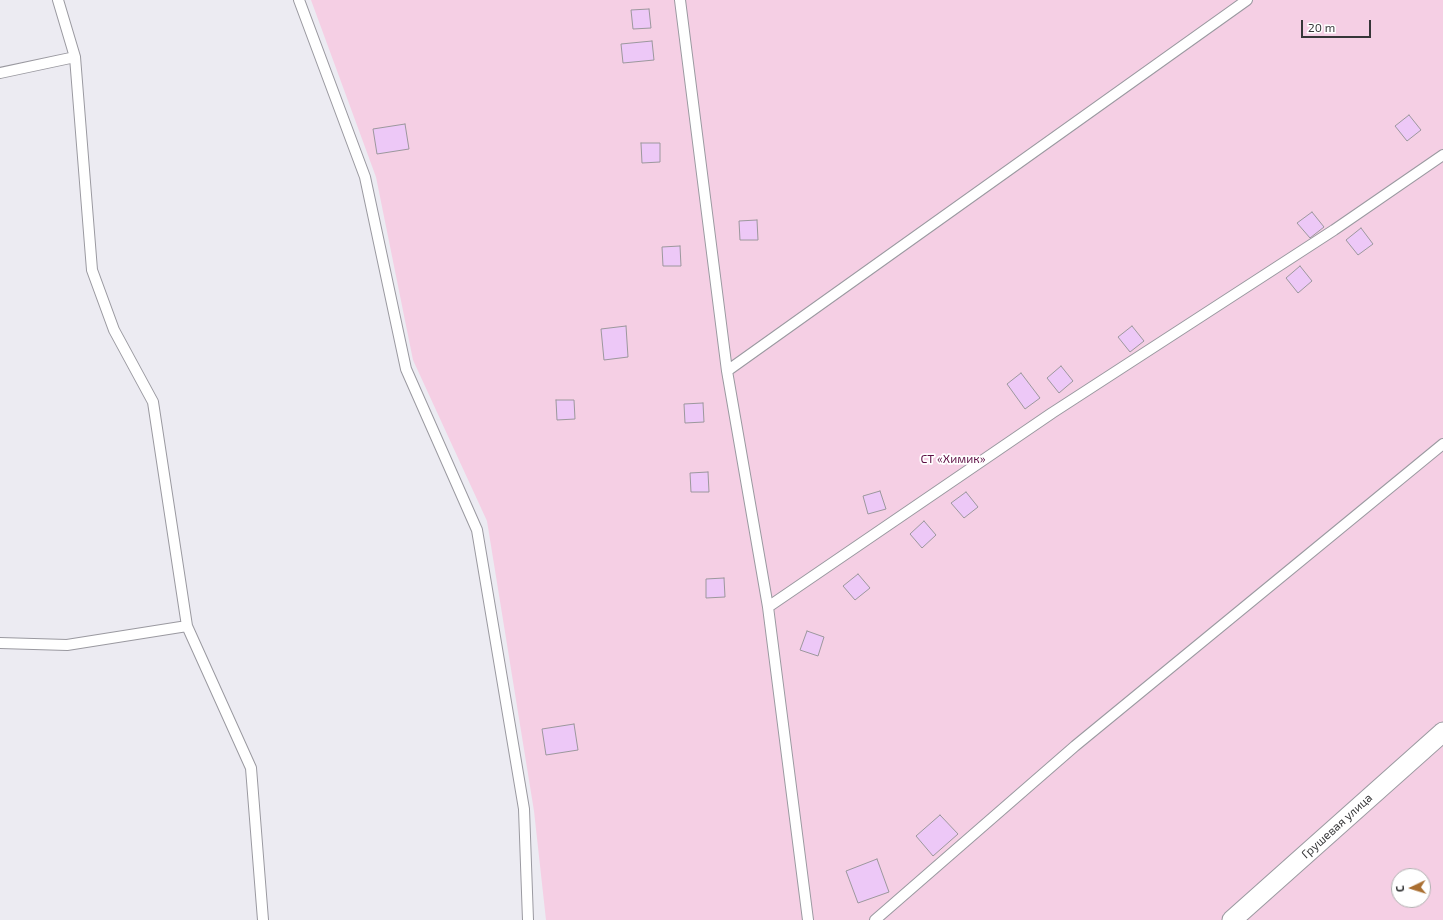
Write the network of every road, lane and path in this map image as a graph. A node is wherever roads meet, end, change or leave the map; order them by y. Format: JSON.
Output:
{"nodes":[{"id":1,"x":58,"y":0,"type":"edge"},
{"id":2,"x":299,"y":0,"type":"edge"},
{"id":3,"x":680,"y":0,"type":"edge"},
{"id":4,"x":1247,"y":0,"type":"edge"},
{"id":5,"x":75,"y":57,"type":"junction"},
{"id":6,"x":0,"y":73,"type":"edge"},
{"id":7,"x":1443,"y":155,"type":"edge"},
{"id":8,"x":727,"y":371,"type":"junction"},
{"id":9,"x":1443,"y":444,"type":"edge"},
{"id":10,"x":768,"y":607,"type":"junction"},
{"id":11,"x":187,"y":626,"type":"junction"},
{"id":12,"x":0,"y":643,"type":"edge"},
{"id":13,"x":1443,"y":732,"type":"edge"},
{"id":14,"x":263,"y":920,"type":"edge"},
{"id":15,"x":528,"y":920,"type":"edge"},
{"id":16,"x":808,"y":920,"type":"edge"},
{"id":17,"x":875,"y":920,"type":"edge"},
{"id":18,"x":1232,"y":920,"type":"edge"}],
"edges":[{"from":1,"to":5,"type":"lane"},
{"from":2,"to":15,"type":"lane"},
{"from":3,"to":8,"type":"lane"},
{"from":4,"to":8,"type":"lane"},
{"from":5,"to":6,"type":"lane"},
{"from":5,"to":11,"type":"lane"},
{"from":7,"to":10,"type":"lane"},
{"from":8,"to":10,"type":"lane"},
{"from":9,"to":17,"type":"lane"},
{"from":10,"to":16,"type":"lane"},
{"from":11,"to":12,"type":"lane"},
{"from":11,"to":14,"type":"lane"},
{"from":13,"to":18,"type":"street","name":"Грушевая улица"}]}
